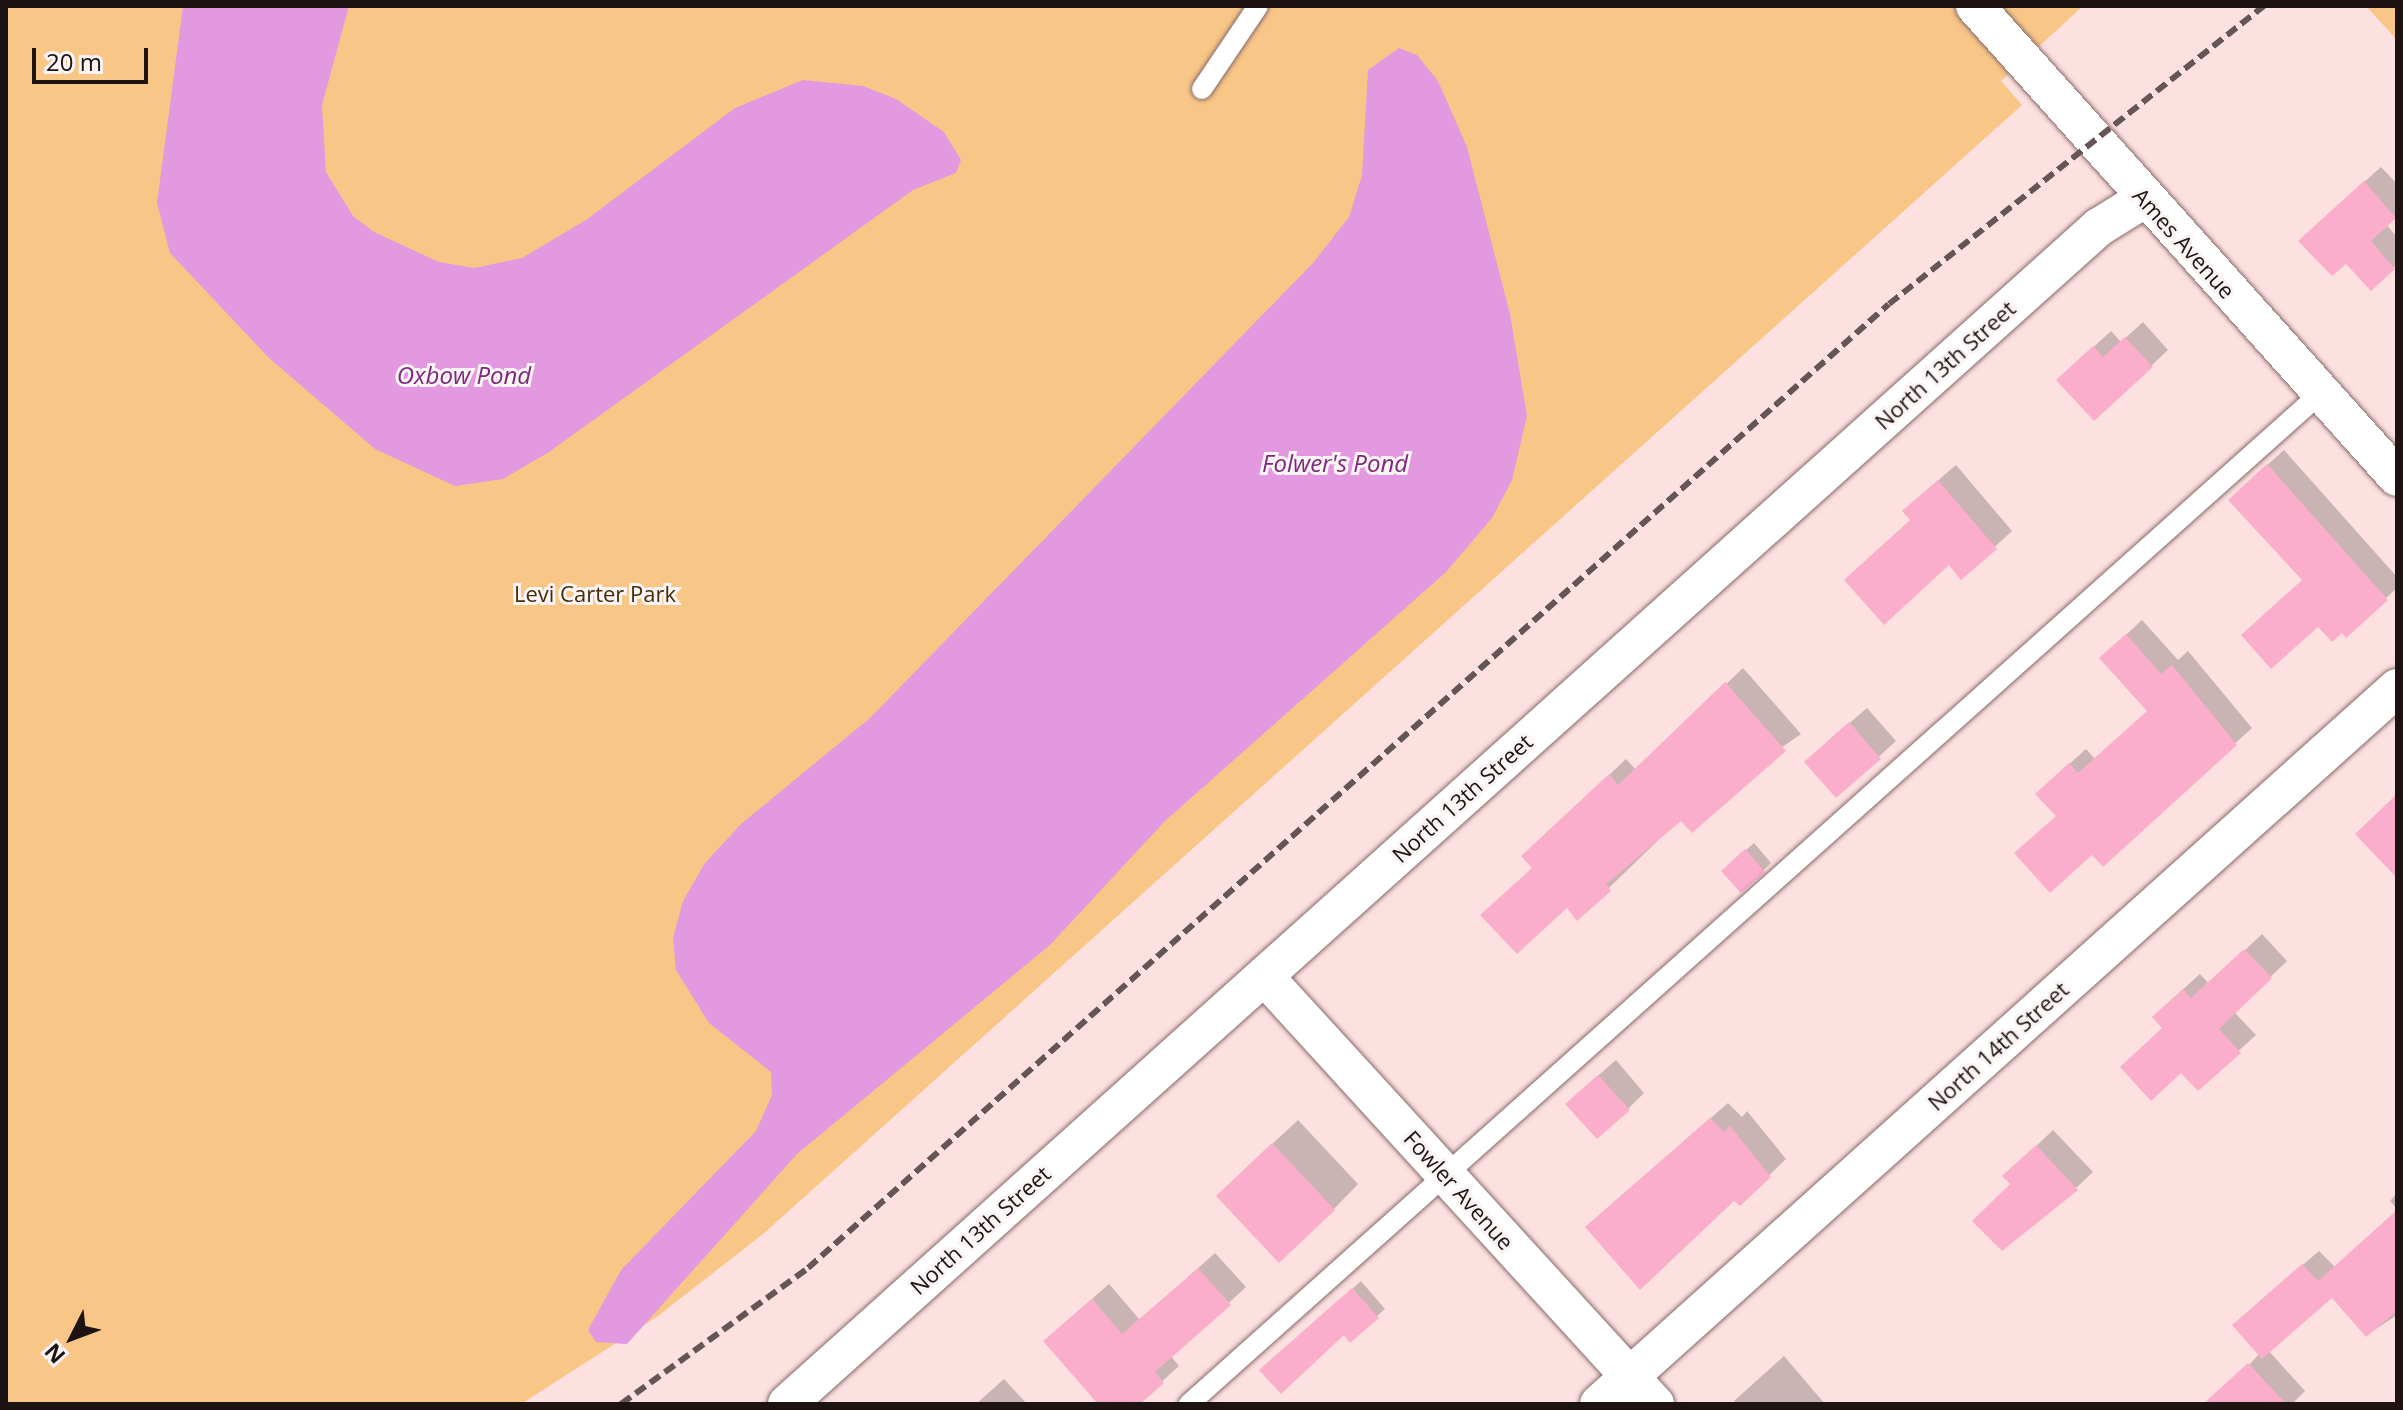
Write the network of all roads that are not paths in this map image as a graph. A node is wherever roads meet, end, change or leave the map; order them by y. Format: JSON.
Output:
{"nodes":[{"id":1,"x":1258,"y":6,"type":"edge"},
{"id":2,"x":1975,"y":6,"type":"edge"},
{"id":3,"x":1202,"y":89,"type":"dead end"},
{"id":4,"x":2144,"y":199,"type":"junction"},
{"id":5,"x":2321,"y":393,"type":"junction"},
{"id":6,"x":2397,"y":477,"type":"edge"},
{"id":7,"x":2397,"y":688,"type":"edge"},
{"id":8,"x":1264,"y":976,"type":"junction"},
{"id":9,"x":1443,"y":1172,"type":"junction"},
{"id":10,"x":1630,"y":1376,"type":"junction"},
{"id":11,"x":787,"y":1404,"type":"edge"},
{"id":12,"x":1189,"y":1404,"type":"edge"},
{"id":13,"x":1599,"y":1404,"type":"edge"},
{"id":14,"x":1655,"y":1404,"type":"edge"}],
"edges":[{"from":1,"to":3,"type":"lane"},
{"from":2,"to":4,"type":"street","name":"Ames Avenue"},
{"from":4,"to":5,"type":"street","name":"Ames Avenue"},
{"from":4,"to":8,"type":"street","name":"North 13th Street"},
{"from":5,"to":6,"type":"street","name":"Ames Avenue"},
{"from":5,"to":9,"type":"lane"},
{"from":7,"to":10,"type":"street","name":"North 14th Street"},
{"from":8,"to":9,"type":"street","name":"Fowler Avenue"},
{"from":8,"to":11,"type":"street","name":"North 13th Street"},
{"from":9,"to":10,"type":"street","name":"Fowler Avenue"},
{"from":9,"to":12,"type":"lane"},
{"from":10,"to":13,"type":"street","name":"North 14th Street"},
{"from":10,"to":14,"type":"street","name":"Fowler Avenue"}]}
